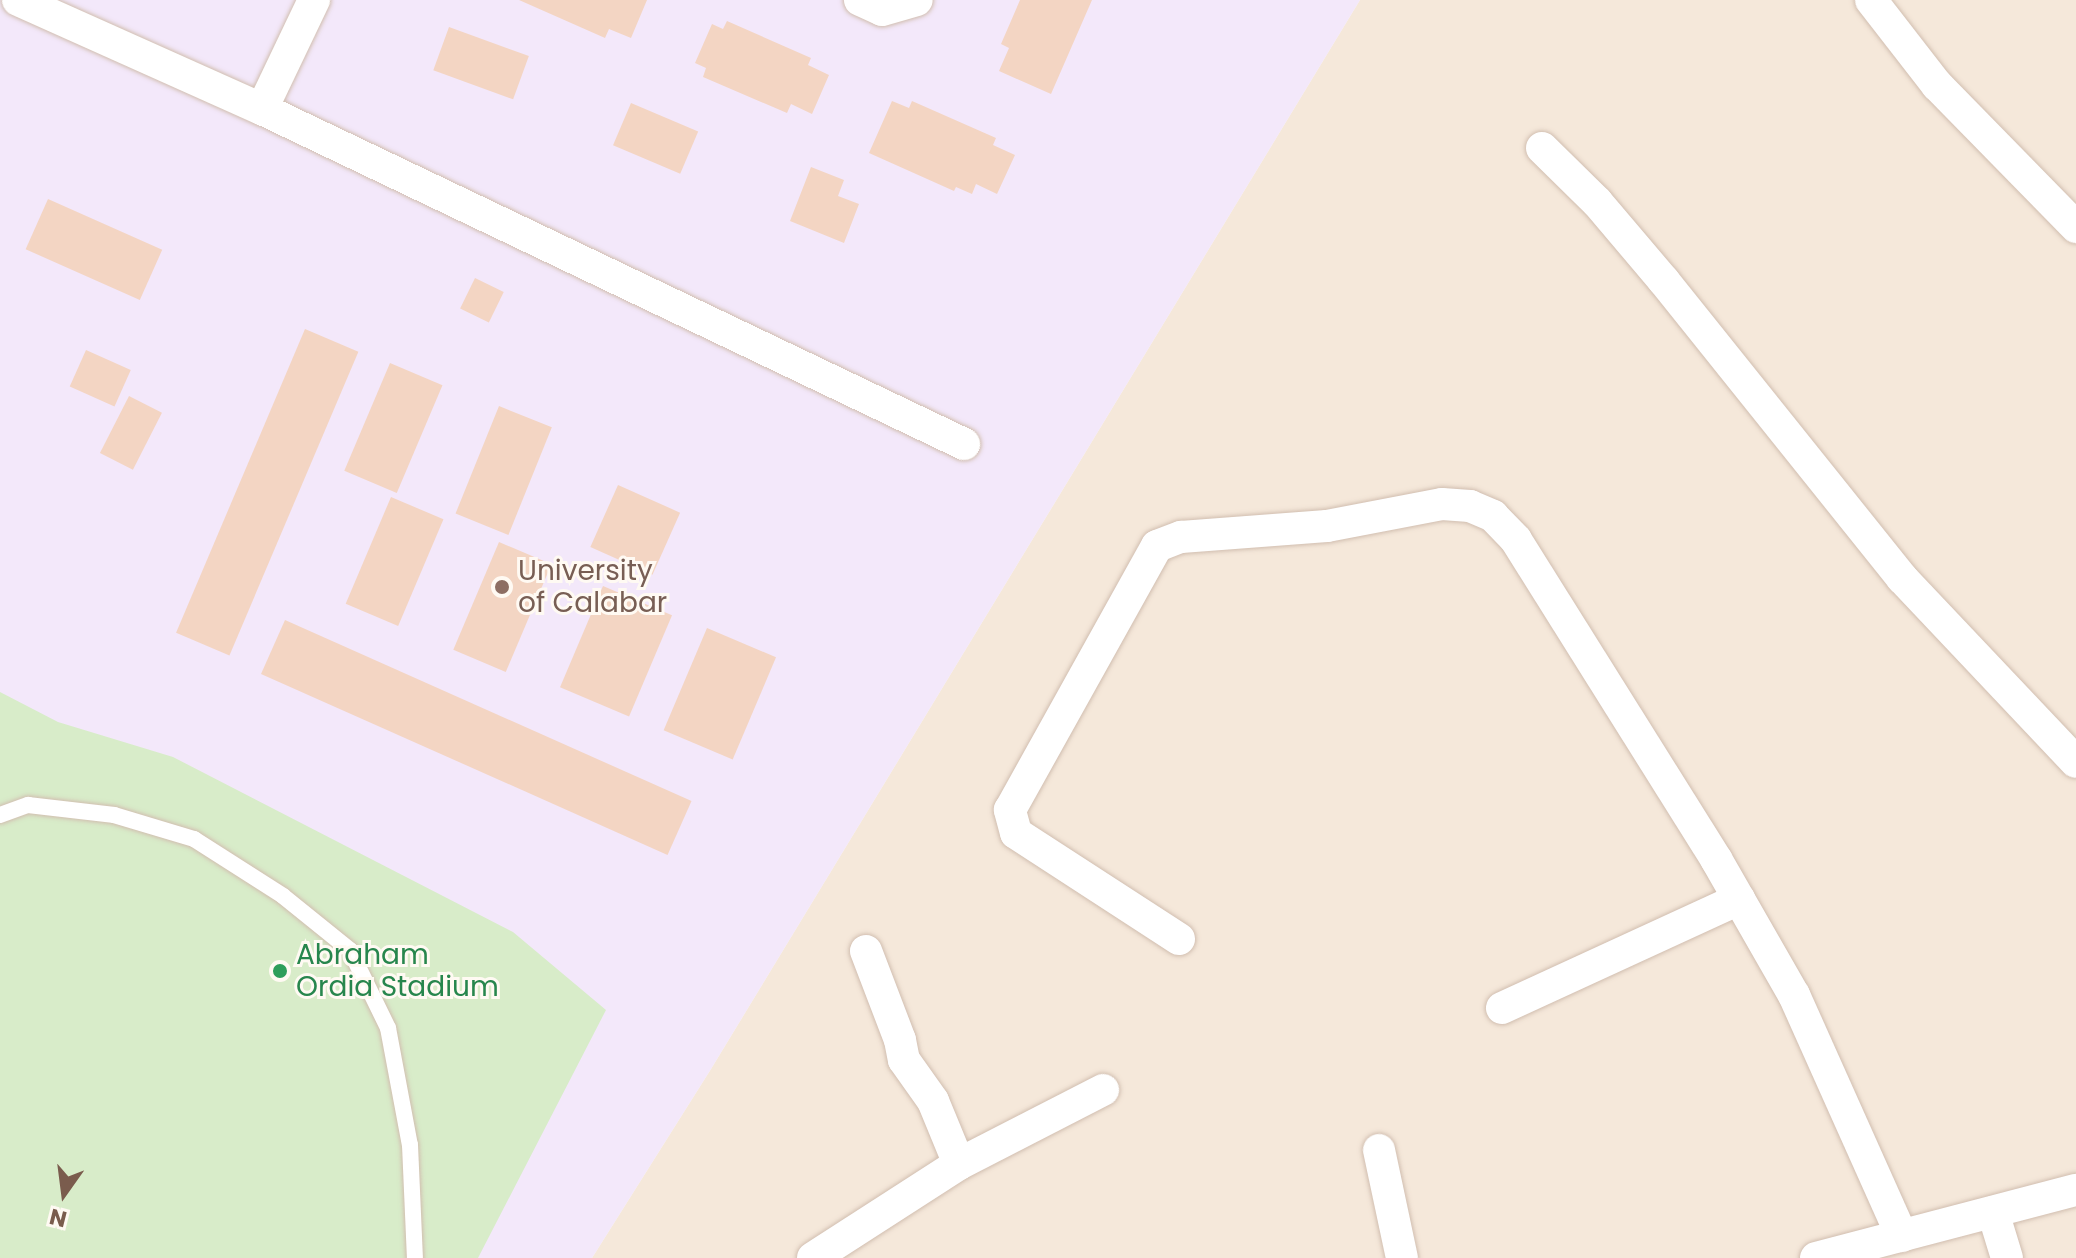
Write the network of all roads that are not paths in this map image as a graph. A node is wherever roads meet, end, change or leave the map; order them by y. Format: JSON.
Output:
{"nodes":[{"id":1,"x":18,"y":0,"type":"edge"},
{"id":2,"x":314,"y":0,"type":"edge"},
{"id":3,"x":860,"y":0,"type":"edge"},
{"id":4,"x":917,"y":0,"type":"edge"},
{"id":5,"x":1871,"y":0,"type":"edge"},
{"id":6,"x":262,"y":109,"type":"junction"},
{"id":7,"x":1542,"y":148,"type":"dead end"},
{"id":8,"x":2076,"y":227,"type":"edge"},
{"id":9,"x":964,"y":444,"type":"dead end"},
{"id":10,"x":2076,"y":762,"type":"edge"},
{"id":11,"x":0,"y":815,"type":"edge"},
{"id":12,"x":1739,"y":899,"type":"junction"},
{"id":13,"x":1179,"y":939,"type":"dead end"},
{"id":14,"x":866,"y":951,"type":"dead end"},
{"id":15,"x":1502,"y":1008,"type":"dead end"},
{"id":16,"x":1103,"y":1090,"type":"dead end"},
{"id":17,"x":1379,"y":1150,"type":"dead end"},
{"id":18,"x":959,"y":1164,"type":"junction"},
{"id":19,"x":2076,"y":1190,"type":"edge"},
{"id":20,"x":1993,"y":1212,"type":"junction"},
{"id":21,"x":1902,"y":1236,"type":"junction"},
{"id":22,"x":853,"y":1246,"type":"edge"},
{"id":23,"x":415,"y":1258,"type":"edge"},
{"id":24,"x":813,"y":1258,"type":"edge"},
{"id":25,"x":1402,"y":1258,"type":"edge"},
{"id":26,"x":1816,"y":1258,"type":"edge"},
{"id":27,"x":2007,"y":1258,"type":"edge"}],
"edges":[{"from":1,"to":6,"type":"street"},
{"from":2,"to":6,"type":"street"},
{"from":3,"to":4,"type":"street"},
{"from":5,"to":8,"type":"street"},
{"from":6,"to":9,"type":"street"},
{"from":7,"to":10,"type":"street"},
{"from":11,"to":23,"type":"lane"},
{"from":12,"to":13,"type":"street"},
{"from":12,"to":15,"type":"street"},
{"from":12,"to":21,"type":"street"},
{"from":14,"to":18,"type":"street"},
{"from":16,"to":18,"type":"street"},
{"from":17,"to":25,"type":"street"},
{"from":18,"to":22,"type":"street"},
{"from":19,"to":20,"type":"street"},
{"from":20,"to":21,"type":"street"},
{"from":20,"to":27,"type":"street"},
{"from":21,"to":26,"type":"street"},
{"from":22,"to":24,"type":"street"}]}
